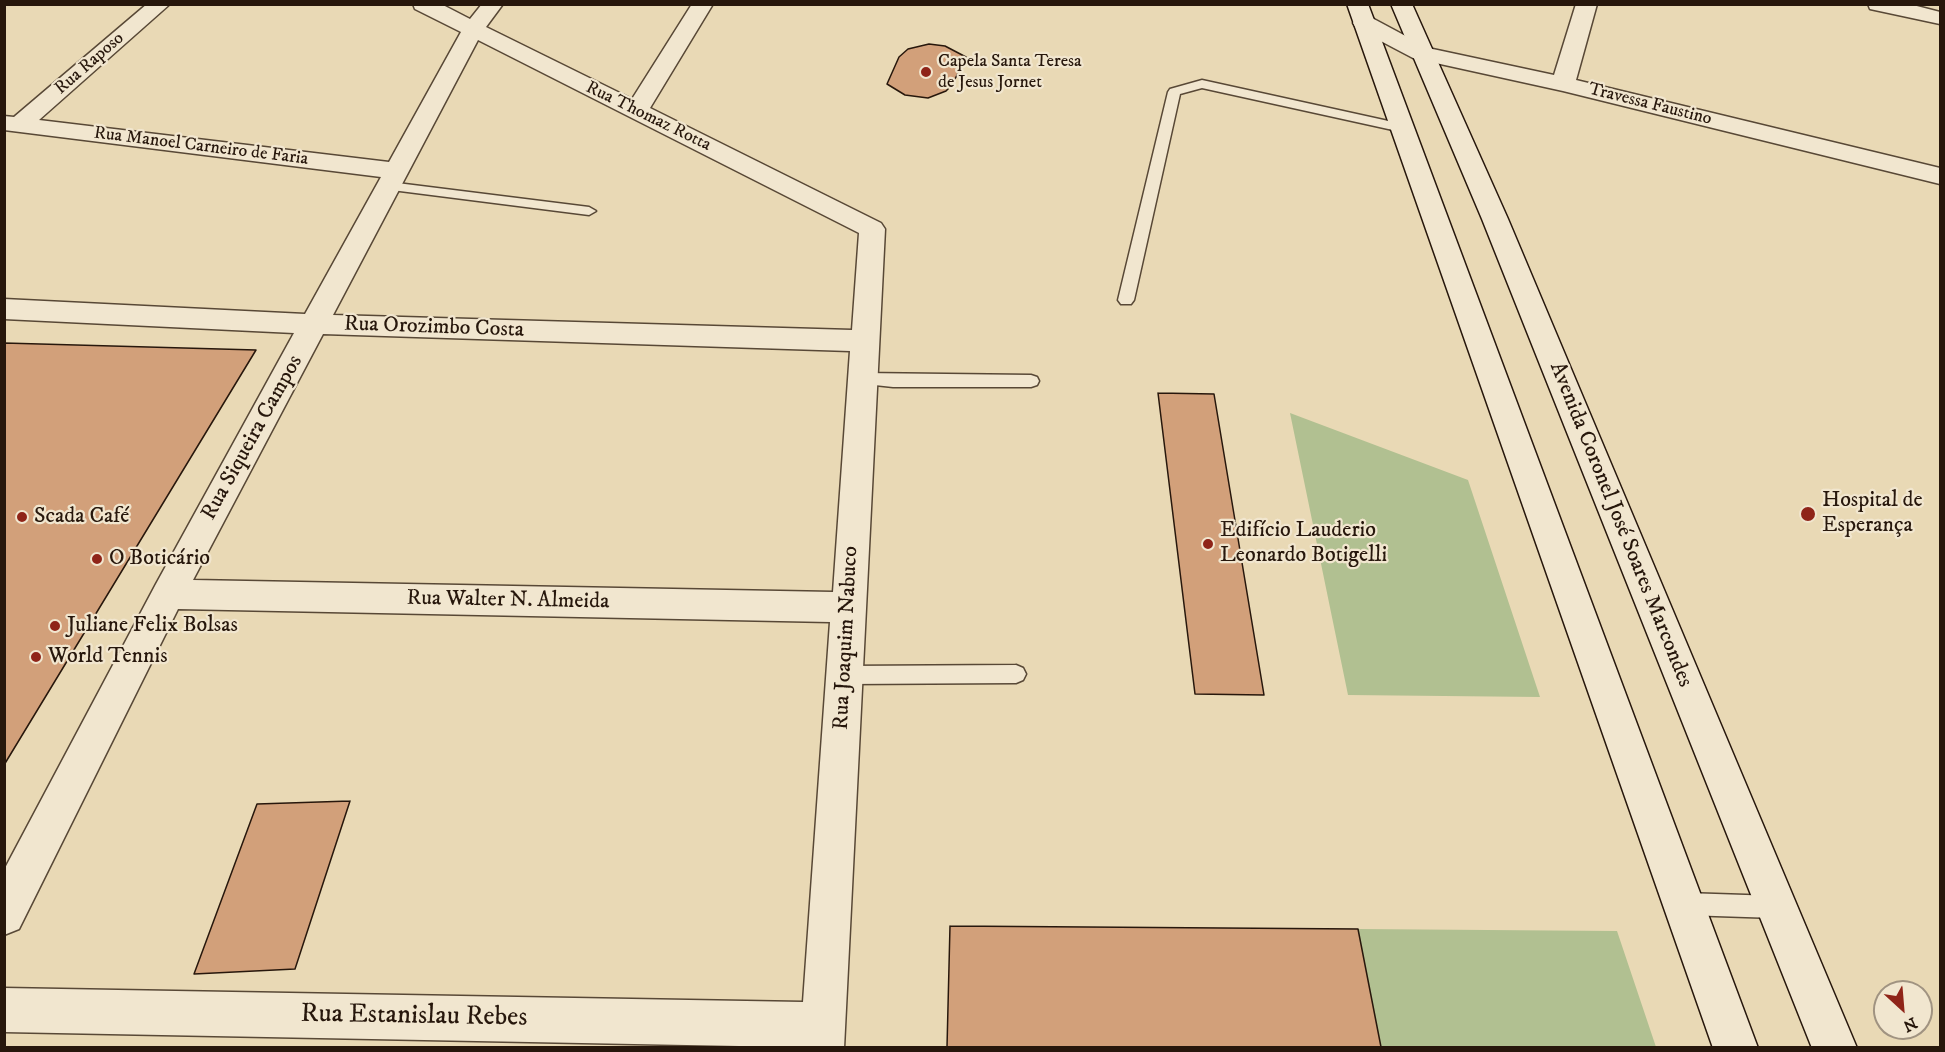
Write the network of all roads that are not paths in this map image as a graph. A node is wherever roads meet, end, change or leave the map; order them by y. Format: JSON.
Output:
{"nodes":[{"id":1,"x":160,"y":4,"type":"edge"},
{"id":2,"x":423,"y":4,"type":"edge"},
{"id":3,"x":493,"y":4,"type":"edge"},
{"id":4,"x":703,"y":4,"type":"edge"},
{"id":5,"x":1401,"y":4,"type":"edge"},
{"id":6,"x":1587,"y":4,"type":"edge"},
{"id":7,"x":1878,"y":4,"type":"edge"},
{"id":8,"x":1361,"y":14,"type":"edge"},
{"id":9,"x":1941,"y":18,"type":"edge"},
{"id":10,"x":473,"y":30,"type":"junction"},
{"id":11,"x":1421,"y":53,"type":"junction"},
{"id":12,"x":1563,"y":84,"type":"junction"},
{"id":13,"x":636,"y":111,"type":"junction"},
{"id":14,"x":13,"y":123,"type":"edge"},
{"id":15,"x":1402,"y":128,"type":"junction"},
{"id":16,"x":1941,"y":176,"type":"edge"},
{"id":17,"x":393,"y":179,"type":"junction"},
{"id":18,"x":589,"y":211,"type":"dead end"},
{"id":19,"x":872,"y":229,"type":"joint"},
{"id":20,"x":1126,"y":300,"type":"dead end"},
{"id":21,"x":4,"y":309,"type":"edge"},
{"id":22,"x":315,"y":324,"type":"junction"},
{"id":23,"x":864,"y":341,"type":"junction"},
{"id":24,"x":862,"y":379,"type":"junction"},
{"id":25,"x":1031,"y":381,"type":"dead end"},
{"id":26,"x":168,"y":594,"type":"junction"},
{"id":27,"x":849,"y":608,"type":"junction"},
{"id":28,"x":1016,"y":674,"type":"dead end"},
{"id":29,"x":846,"y":675,"type":"junction"},
{"id":30,"x":1685,"y":904,"type":"junction"},
{"id":31,"x":1776,"y":907,"type":"junction"},
{"id":32,"x":4,"y":914,"type":"edge"},
{"id":33,"x":4,"y":1010,"type":"edge"},
{"id":34,"x":823,"y":1036,"type":"edge"},
{"id":35,"x":1737,"y":1047,"type":"edge"},
{"id":36,"x":1835,"y":1047,"type":"edge"}],
"edges":[{"from":1,"to":14,"type":"street","name":"Rua Raposo"},
{"from":2,"to":10,"type":"street","name":"Rua Thomaz Rotta"},
{"from":3,"to":10,"type":"street","name":"Rua Siqueira Campos"},
{"from":4,"to":13,"type":"street"},
{"from":5,"to":11,"type":"street","name":"Avenida Coronel José Soares Marcondes"},
{"from":6,"to":12,"type":"street"},
{"from":7,"to":9,"type":"street"},
{"from":8,"to":11,"type":"street","name":"Travessa Faustino"},
{"from":8,"to":15,"type":"street"},
{"from":10,"to":13,"type":"street","name":"Rua Thomaz Rotta"},
{"from":10,"to":17,"type":"street","name":"Rua Siqueira Campos"},
{"from":11,"to":12,"type":"street","name":"Travessa Faustino"},
{"from":11,"to":31,"type":"street","name":"Avenida Coronel José Soares Marcondes"},
{"from":12,"to":16,"type":"street","name":"Travessa Faustino"},
{"from":13,"to":19,"type":"street","name":"Rua Thomaz Rotta"},
{"from":14,"to":17,"type":"street","name":"Rua Manoel Carneiro de Faria"},
{"from":15,"to":20,"type":"lane"},
{"from":15,"to":30,"type":"street"},
{"from":17,"to":18,"type":"lane"},
{"from":17,"to":22,"type":"street","name":"Rua Siqueira Campos"},
{"from":19,"to":23,"type":"street","name":"Rua Joaquim Nabuco"},
{"from":21,"to":22,"type":"street","name":"Rua Orozimbo Costa"},
{"from":22,"to":23,"type":"street","name":"Rua Orozimbo Costa"},
{"from":22,"to":26,"type":"street","name":"Rua Siqueira Campos"},
{"from":23,"to":24,"type":"street","name":"Rua Joaquim Nabuco"},
{"from":24,"to":25,"type":"lane"},
{"from":24,"to":27,"type":"street","name":"Rua Joaquim Nabuco"},
{"from":26,"to":27,"type":"street","name":"Rua Walter N. Almeida"},
{"from":26,"to":32,"type":"street","name":"Rua Siqueira Campos"},
{"from":27,"to":29,"type":"street","name":"Rua Joaquim Nabuco"},
{"from":28,"to":29,"type":"lane"},
{"from":29,"to":34,"type":"street","name":"Rua Joaquim Nabuco"},
{"from":30,"to":31,"type":"lane"},
{"from":30,"to":35,"type":"street"},
{"from":31,"to":36,"type":"street","name":"Avenida Coronel José Soares Marcondes"},
{"from":33,"to":34,"type":"street","name":"Rua Estanislau Rebes"}]}
